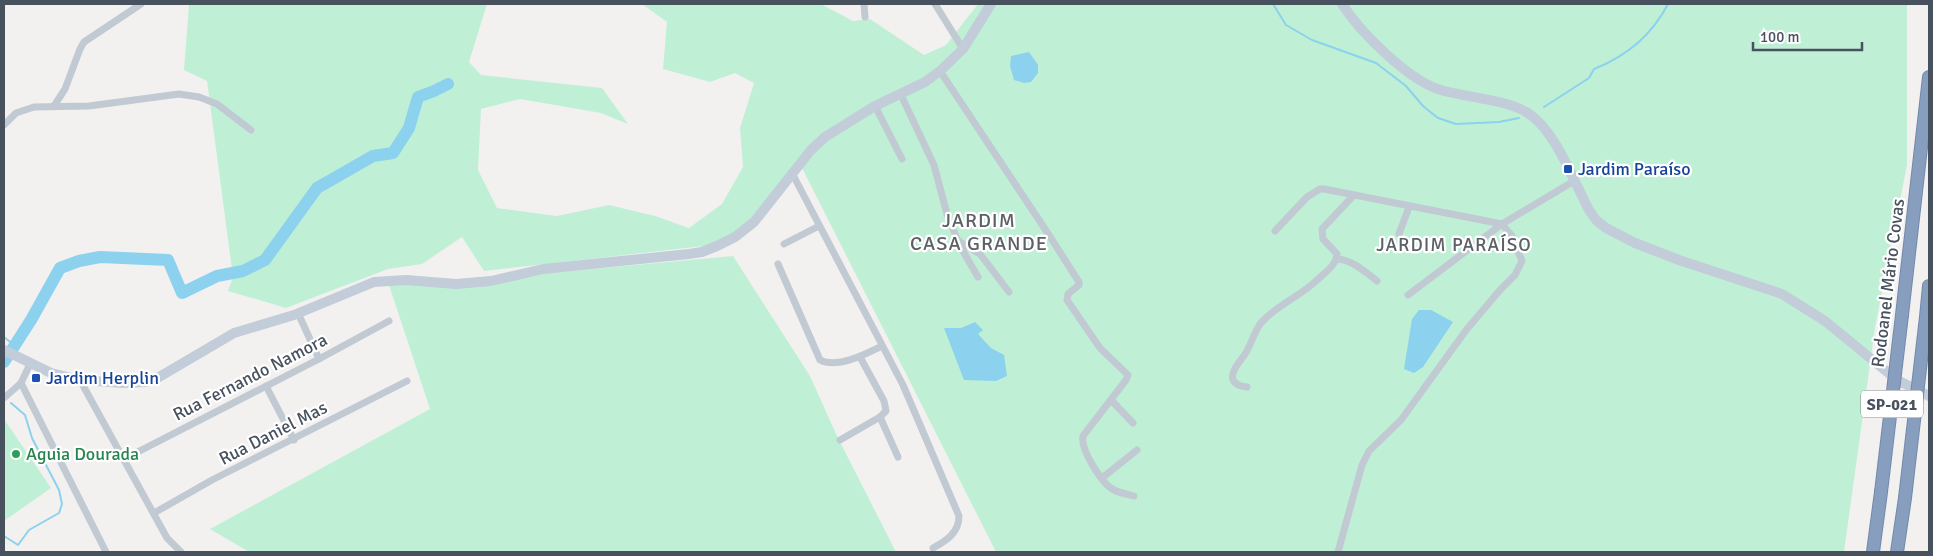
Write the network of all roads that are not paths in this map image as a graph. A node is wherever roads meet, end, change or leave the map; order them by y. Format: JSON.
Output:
{"nodes":[{"id":1,"x":141,"y":4,"type":"edge"},
{"id":2,"x":864,"y":4,"type":"edge"},
{"id":3,"x":935,"y":4,"type":"edge"},
{"id":4,"x":990,"y":4,"type":"edge"},
{"id":5,"x":1342,"y":4,"type":"edge"},
{"id":6,"x":865,"y":17,"type":"dead end"},
{"id":7,"x":963,"y":49,"type":"junction"},
{"id":8,"x":940,"y":72,"type":"junction"},
{"id":9,"x":1929,"y":76,"type":"edge"},
{"id":10,"x":901,"y":94,"type":"junction"},
{"id":11,"x":54,"y":106,"type":"junction"},
{"id":12,"x":875,"y":106,"type":"junction"},
{"id":13,"x":4,"y":125,"type":"edge"},
{"id":14,"x":251,"y":130,"type":"dead end"},
{"id":15,"x":902,"y":159,"type":"dead end"},
{"id":16,"x":792,"y":173,"type":"junction"},
{"id":17,"x":1574,"y":181,"type":"junction"},
{"id":18,"x":1354,"y":196,"type":"junction"},
{"id":19,"x":1408,"y":207,"type":"junction"},
{"id":20,"x":1502,"y":224,"type":"junction"},
{"id":21,"x":819,"y":226,"type":"junction"},
{"id":22,"x":1275,"y":231,"type":"dead end"},
{"id":23,"x":1399,"y":234,"type":"dead end"},
{"id":24,"x":957,"y":240,"type":"junction"},
{"id":25,"x":784,"y":244,"type":"dead end"},
{"id":26,"x":1337,"y":259,"type":"junction"},
{"id":27,"x":778,"y":264,"type":"dead end"},
{"id":28,"x":978,"y":277,"type":"dead end"},
{"id":29,"x":1377,"y":281,"type":"dead end"},
{"id":30,"x":1929,"y":286,"type":"edge"},
{"id":31,"x":1009,"y":292,"type":"dead end"},
{"id":32,"x":1408,"y":295,"type":"dead end"},
{"id":33,"x":298,"y":313,"type":"junction"},
{"id":34,"x":389,"y":321,"type":"dead end"},
{"id":35,"x":882,"y":346,"type":"junction"},
{"id":36,"x":4,"y":350,"type":"edge"},
{"id":37,"x":860,"y":357,"type":"junction"},
{"id":38,"x":319,"y":359,"type":"junction"},
{"id":39,"x":30,"y":364,"type":"junction"},
{"id":40,"x":80,"y":380,"type":"junction"},
{"id":41,"x":407,"y":381,"type":"dead end"},
{"id":42,"x":21,"y":383,"type":"junction"},
{"id":43,"x":266,"y":386,"type":"junction"},
{"id":44,"x":1247,"y":387,"type":"dead end"},
{"id":45,"x":1929,"y":396,"type":"edge"},
{"id":46,"x":4,"y":398,"type":"edge"},
{"id":47,"x":1111,"y":400,"type":"junction"},
{"id":48,"x":880,"y":417,"type":"junction"},
{"id":49,"x":1133,"y":423,"type":"dead end"},
{"id":50,"x":294,"y":440,"type":"junction"},
{"id":51,"x":840,"y":440,"type":"dead end"},
{"id":52,"x":1137,"y":450,"type":"dead end"},
{"id":53,"x":898,"y":457,"type":"dead end"},
{"id":54,"x":124,"y":459,"type":"junction"},
{"id":55,"x":1102,"y":478,"type":"junction"},
{"id":56,"x":1134,"y":496,"type":"dead end"},
{"id":57,"x":154,"y":513,"type":"junction"},
{"id":58,"x":932,"y":548,"type":"dead end"},
{"id":59,"x":106,"y":552,"type":"edge"},
{"id":60,"x":181,"y":552,"type":"edge"},
{"id":61,"x":1338,"y":552,"type":"edge"},
{"id":62,"x":1873,"y":552,"type":"edge"},
{"id":63,"x":1898,"y":552,"type":"edge"}],
"edges":[{"from":1,"to":11,"type":"street"},
{"from":2,"to":6,"type":"street"},
{"from":3,"to":7,"type":"street"},
{"from":4,"to":7,"type":"main road"},
{"from":5,"to":17,"type":"main road"},
{"from":7,"to":8,"type":"main road"},
{"from":8,"to":10,"type":"main road"},
{"from":8,"to":47,"type":"street"},
{"from":9,"to":62,"type":"highway","name":"Rodoanel Mário Covas","number":"SP-021","bridge":true},
{"from":10,"to":12,"type":"main road"},
{"from":10,"to":24,"type":"street"},
{"from":11,"to":13,"type":"street"},
{"from":11,"to":14,"type":"street"},
{"from":12,"to":15,"type":"street"},
{"from":12,"to":16,"type":"main road"},
{"from":16,"to":21,"type":"street"},
{"from":16,"to":33,"type":"main road"},
{"from":17,"to":20,"type":"street"},
{"from":17,"to":45,"type":"main road"},
{"from":18,"to":19,"type":"street"},
{"from":18,"to":22,"type":"street"},
{"from":18,"to":26,"type":"street"},
{"from":19,"to":20,"type":"street"},
{"from":19,"to":23,"type":"street"},
{"from":20,"to":32,"type":"street"},
{"from":20,"to":61,"type":"street"},
{"from":21,"to":25,"type":"street"},
{"from":21,"to":35,"type":"street"},
{"from":24,"to":28,"type":"street"},
{"from":24,"to":31,"type":"street"},
{"from":26,"to":29,"type":"street"},
{"from":26,"to":44,"type":"street"},
{"from":27,"to":37,"type":"street"},
{"from":30,"to":63,"type":"highway","number":"SP-021","bridge":true},
{"from":33,"to":38,"type":"street"},
{"from":33,"to":40,"type":"main road"},
{"from":34,"to":38,"type":"street","name":"Rua Fernando Namora"},
{"from":35,"to":37,"type":"street"},
{"from":35,"to":58,"type":"street"},
{"from":36,"to":39,"type":"main road"},
{"from":37,"to":48,"type":"street"},
{"from":38,"to":43,"type":"street","name":"Rua Fernando Namora"},
{"from":39,"to":40,"type":"main road"},
{"from":39,"to":42,"type":"street"},
{"from":40,"to":54,"type":"street"},
{"from":41,"to":50,"type":"street","name":"Rua Daniel Mas"},
{"from":42,"to":46,"type":"street"},
{"from":42,"to":59,"type":"street"},
{"from":43,"to":50,"type":"street"},
{"from":43,"to":54,"type":"street","name":"Rua Fernando Namora"},
{"from":47,"to":49,"type":"street"},
{"from":47,"to":55,"type":"street"},
{"from":48,"to":51,"type":"street"},
{"from":48,"to":53,"type":"street"},
{"from":50,"to":57,"type":"street","name":"Rua Daniel Mas"},
{"from":52,"to":55,"type":"street"},
{"from":54,"to":57,"type":"street"},
{"from":55,"to":56,"type":"street"},
{"from":57,"to":60,"type":"street"}]}
